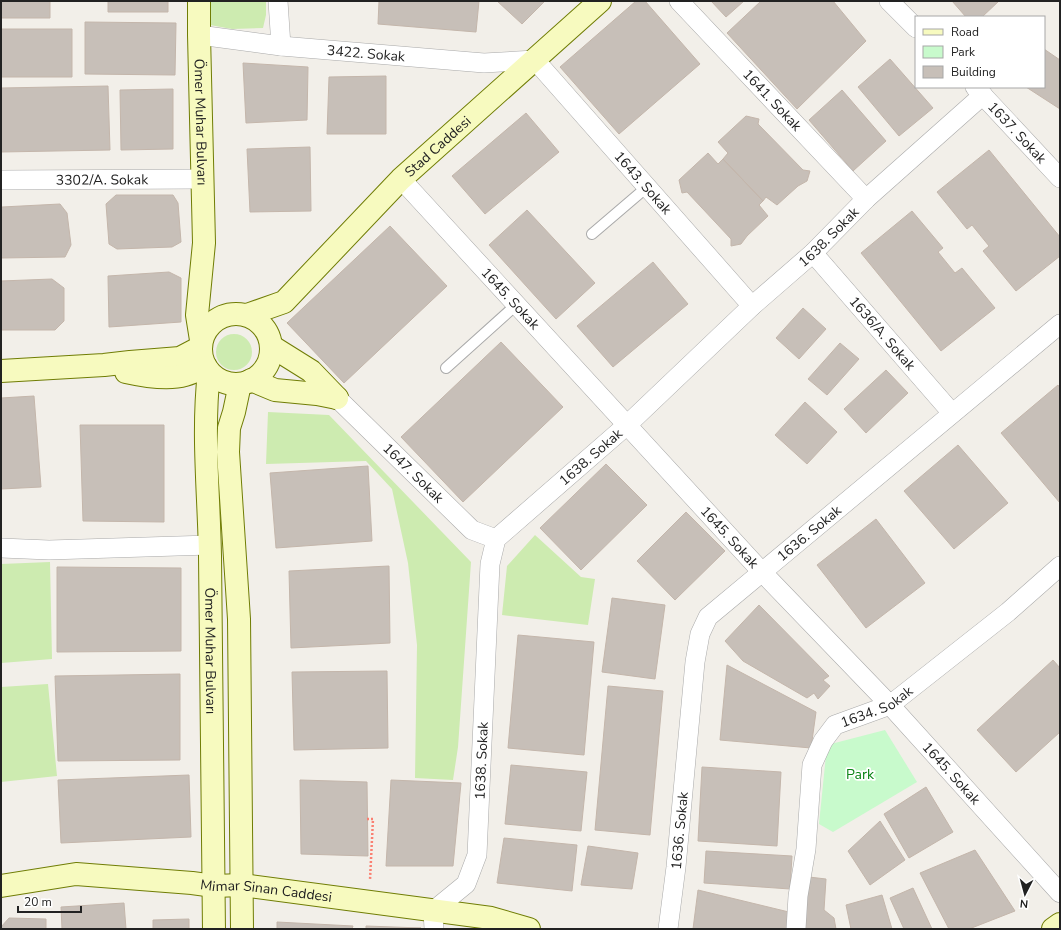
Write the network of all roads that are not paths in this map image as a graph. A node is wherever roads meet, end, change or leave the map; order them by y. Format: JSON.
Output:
{"nodes":[{"id":1,"x":199,"y":1,"type":"edge"},
{"id":2,"x":278,"y":1,"type":"edge"},
{"id":3,"x":600,"y":1,"type":"edge"},
{"id":4,"x":679,"y":1,"type":"edge"},
{"id":5,"x":889,"y":1,"type":"edge"},
{"id":6,"x":915,"y":27,"type":"edge"},
{"id":7,"x":198,"y":35,"type":"junction"},
{"id":8,"x":281,"y":46,"type":"junction"},
{"id":9,"x":534,"y":60,"type":"junction"},
{"id":10,"x":979,"y":91,"type":"edge"},
{"id":11,"x":1052,"y":163,"type":"edge"},
{"id":12,"x":1060,"y":178,"type":"edge"},
{"id":13,"x":203,"y":179,"type":"junction"},
{"id":14,"x":401,"y":179,"type":"junction"},
{"id":15,"x":1,"y":180,"type":"edge"},
{"id":16,"x":647,"y":187,"type":"junction"},
{"id":17,"x":866,"y":199,"type":"junction"},
{"id":18,"x":592,"y":234,"type":"dead end"},
{"id":19,"x":204,"y":243,"type":"junction"},
{"id":20,"x":813,"y":253,"type":"junction"},
{"id":21,"x":284,"y":302,"type":"junction"},
{"id":22,"x":516,"y":305,"type":"junction"},
{"id":23,"x":752,"y":306,"type":"junction"},
{"id":24,"x":241,"y":315,"type":"junction"},
{"id":25,"x":1060,"y":324,"type":"edge"},
{"id":26,"x":270,"y":344,"type":"junction"},
{"id":27,"x":204,"y":356,"type":"junction"},
{"id":28,"x":446,"y":368,"type":"dead end"},
{"id":29,"x":1,"y":372,"type":"edge"},
{"id":30,"x":246,"y":382,"type":"junction"},
{"id":31,"x":337,"y":398,"type":"junction"},
{"id":32,"x":952,"y":414,"type":"junction"},
{"id":33,"x":627,"y":425,"type":"junction"},
{"id":34,"x":496,"y":539,"type":"junction"},
{"id":35,"x":210,"y":545,"type":"junction"},
{"id":36,"x":1,"y":548,"type":"edge"},
{"id":37,"x":1060,"y":566,"type":"edge"},
{"id":38,"x":762,"y":572,"type":"junction"},
{"id":39,"x":890,"y":705,"type":"junction"},
{"id":40,"x":242,"y":885,"type":"junction"},
{"id":41,"x":1,"y":886,"type":"edge"},
{"id":42,"x":214,"y":886,"type":"junction"},
{"id":43,"x":1060,"y":893,"type":"edge"},
{"id":44,"x":433,"y":920,"type":"edge"},
{"id":45,"x":1060,"y":924,"type":"edge"},
{"id":46,"x":214,"y":929,"type":"edge"},
{"id":47,"x":242,"y":929,"type":"edge"},
{"id":48,"x":529,"y":929,"type":"edge"},
{"id":49,"x":668,"y":929,"type":"edge"},
{"id":50,"x":796,"y":929,"type":"edge"},
{"id":51,"x":1053,"y":929,"type":"edge"}],
"edges":[{"from":1,"to":7,"type":"main road","name":"Ömer Muhar Bulvarı"},
{"from":2,"to":8,"type":"street"},
{"from":3,"to":9,"type":"main road","name":"Stad Caddesi"},
{"from":4,"to":17,"type":"street","name":"1641. Sokak"},
{"from":5,"to":6,"type":"street"},
{"from":7,"to":8,"type":"street","name":"3422. Sokak"},
{"from":7,"to":13,"type":"main road","name":"Ömer Muhar Bulvarı"},
{"from":8,"to":9,"type":"street","name":"3422. Sokak"},
{"from":9,"to":14,"type":"main road","name":"Stad Caddesi"},
{"from":9,"to":16,"type":"street","name":"1643. Sokak"},
{"from":10,"to":11,"type":"street","name":"1637. Sokak"},
{"from":10,"to":17,"type":"street","name":"1638. Sokak"},
{"from":11,"to":12,"type":"street","name":"1637. Sokak"},
{"from":13,"to":15,"type":"street","name":"3302/A. Sokak"},
{"from":13,"to":19,"type":"main road","name":"Ömer Muhar Bulvarı"},
{"from":14,"to":21,"type":"main road","name":"Stad Caddesi"},
{"from":14,"to":22,"type":"street","name":"1645. Sokak"},
{"from":16,"to":18,"type":"lane"},
{"from":16,"to":23,"type":"street","name":"1643. Sokak"},
{"from":17,"to":20,"type":"street","name":"1638. Sokak"},
{"from":19,"to":24,"type":"main road"},
{"from":19,"to":27,"type":"main road"},
{"from":20,"to":23,"type":"street","name":"1638. Sokak"},
{"from":20,"to":32,"type":"street","name":"1636/A. Sokak"},
{"from":21,"to":24,"type":"main road"},
{"from":21,"to":26,"type":"main road"},
{"from":22,"to":28,"type":"lane"},
{"from":22,"to":33,"type":"street","name":"1645. Sokak"},
{"from":23,"to":33,"type":"street","name":"1638. Sokak"},
{"from":24,"to":26,"type":"main road"},
{"from":24,"to":27,"type":"main road"},
{"from":25,"to":32,"type":"street","name":"1636. Sokak"},
{"from":26,"to":30,"type":"main road"},
{"from":26,"to":31,"type":"main road"},
{"from":27,"to":29,"type":"main road"},
{"from":27,"to":30,"type":"main road"},
{"from":27,"to":35,"type":"main road","name":"Ömer Muhar Bulvarı"},
{"from":30,"to":31,"type":"main road"},
{"from":30,"to":40,"type":"main road","name":"Ömer Muhar Bulvarı"},
{"from":31,"to":34,"type":"street","name":"1647. Sokak"},
{"from":32,"to":38,"type":"street","name":"1636. Sokak"},
{"from":33,"to":34,"type":"street","name":"1638. Sokak"},
{"from":33,"to":38,"type":"street","name":"1645. Sokak"},
{"from":34,"to":44,"type":"street","name":"1638. Sokak"},
{"from":35,"to":36,"type":"street"},
{"from":35,"to":42,"type":"main road","name":"Ömer Muhar Bulvarı"},
{"from":37,"to":39,"type":"street","name":"1634. Sokak"},
{"from":38,"to":39,"type":"street","name":"1645. Sokak"},
{"from":38,"to":49,"type":"street","name":"1636. Sokak"},
{"from":39,"to":43,"type":"street","name":"1645. Sokak"},
{"from":39,"to":50,"type":"street","name":"1634. Sokak"},
{"from":40,"to":42,"type":"main road","name":"Mimar Sinan Caddesi"},
{"from":40,"to":44,"type":"main road","name":"Mimar Sinan Caddesi"},
{"from":40,"to":47,"type":"main road","name":"Ömer Muhar Bulvarı"},
{"from":41,"to":42,"type":"main road","name":"Mimar Sinan Caddesi"},
{"from":42,"to":46,"type":"main road","name":"Ömer Muhar Bulvarı"},
{"from":44,"to":48,"type":"main road","name":"Mimar Sinan Caddesi"},
{"from":45,"to":51,"type":"main road"}]}
